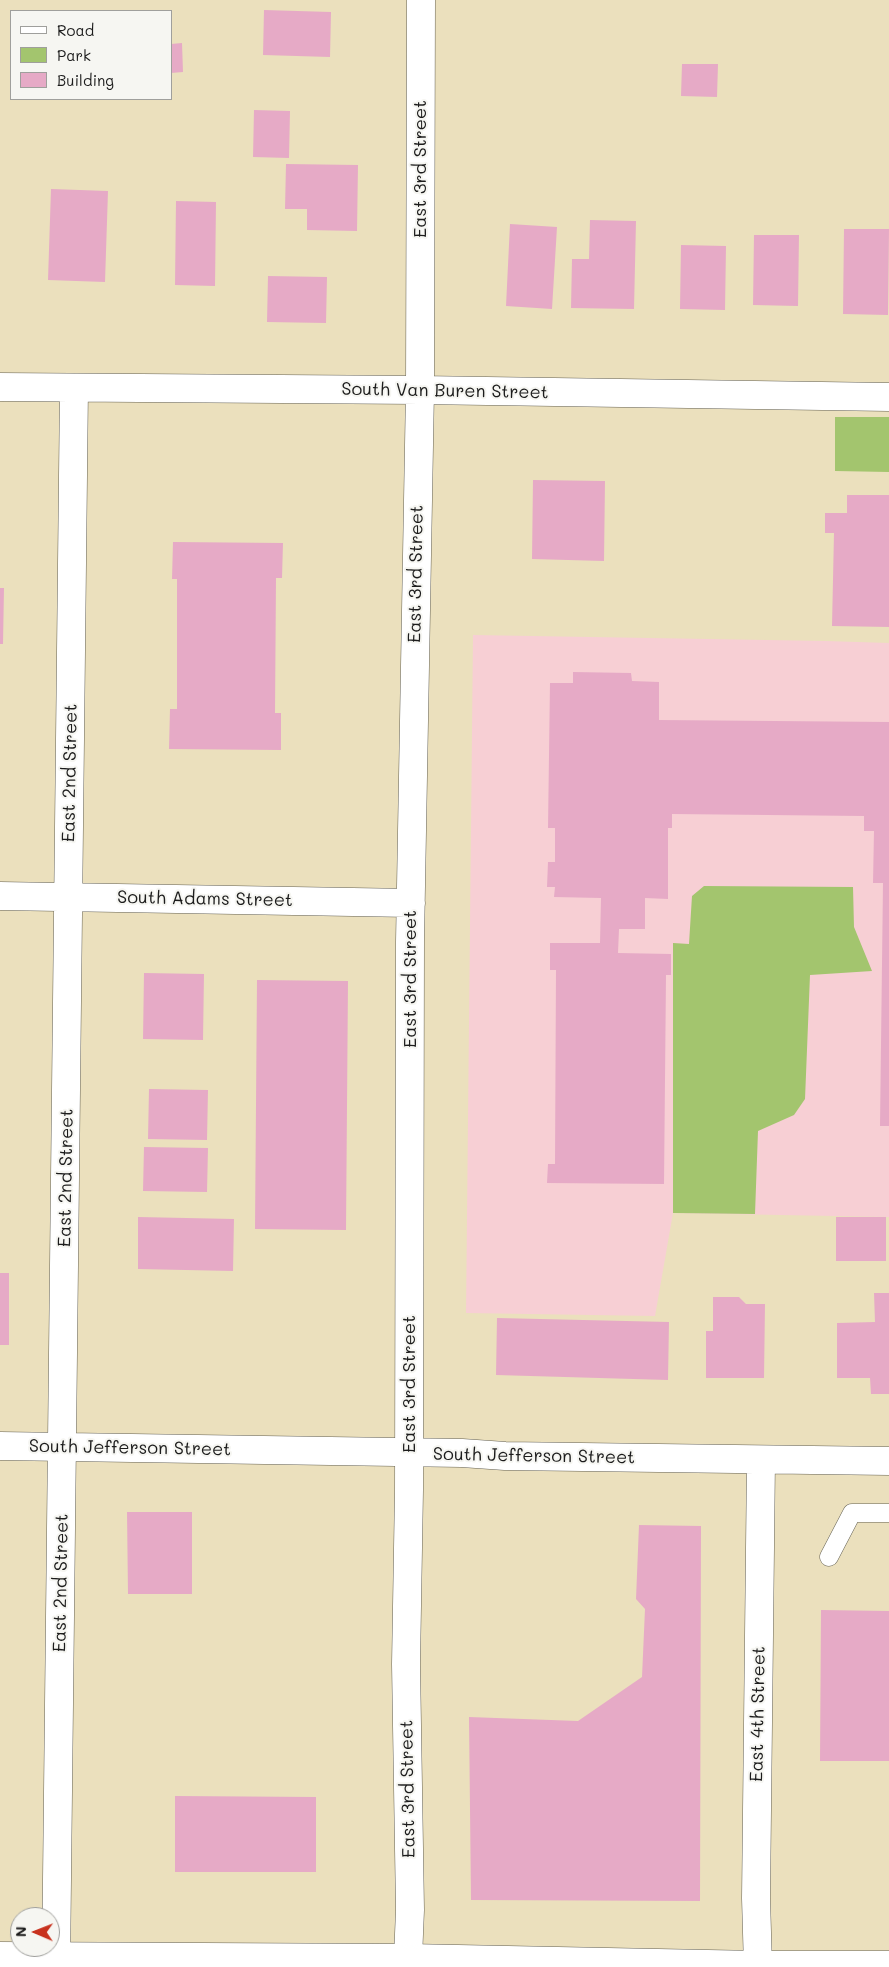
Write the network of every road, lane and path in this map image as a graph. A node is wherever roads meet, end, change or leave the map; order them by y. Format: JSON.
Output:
{"nodes":[{"id":1,"x":420,"y":0,"type":"edge"},
{"id":2,"x":0,"y":387,"type":"edge"},
{"id":3,"x":74,"y":388,"type":"junction"},
{"id":4,"x":420,"y":390,"type":"junction"},
{"id":5,"x":889,"y":397,"type":"edge"},
{"id":6,"x":0,"y":896,"type":"edge"},
{"id":7,"x":68,"y":897,"type":"junction"},
{"id":8,"x":411,"y":903,"type":"junction"},
{"id":9,"x":0,"y":1446,"type":"edge"},
{"id":10,"x":63,"y":1447,"type":"junction"},
{"id":11,"x":408,"y":1453,"type":"junction"},
{"id":12,"x":761,"y":1460,"type":"junction"},
{"id":13,"x":889,"y":1461,"type":"edge"},
{"id":14,"x":889,"y":1513,"type":"edge"},
{"id":15,"x":829,"y":1557,"type":"dead end"},
{"id":16,"x":0,"y":1956,"type":"edge"},
{"id":17,"x":408,"y":1958,"type":"junction"},
{"id":18,"x":56,"y":1962,"type":"edge"},
{"id":19,"x":889,"y":1965,"type":"edge"},
{"id":20,"x":758,"y":1966,"type":"edge"}],
"edges":[{"from":1,"to":4,"type":"main road","name":"East 3rd Street"},
{"from":2,"to":3,"type":"main road","name":"South Van Buren Street"},
{"from":3,"to":4,"type":"main road","name":"South Van Buren Street"},
{"from":3,"to":7,"type":"main road","name":"East 2nd Street"},
{"from":4,"to":5,"type":"main road","name":"South Van Buren Street"},
{"from":4,"to":8,"type":"main road","name":"East 3rd Street"},
{"from":6,"to":7,"type":"main road","name":"South Adams Street"},
{"from":7,"to":8,"type":"main road","name":"South Adams Street"},
{"from":7,"to":10,"type":"main road","name":"East 2nd Street"},
{"from":8,"to":11,"type":"main road","name":"East 3rd Street"},
{"from":9,"to":10,"type":"main road","name":"South Jefferson Street"},
{"from":10,"to":11,"type":"main road","name":"South Jefferson Street"},
{"from":10,"to":18,"type":"main road","name":"East 2nd Street"},
{"from":11,"to":12,"type":"main road","name":"South Jefferson Street"},
{"from":11,"to":17,"type":"main road","name":"East 3rd Street"},
{"from":12,"to":13,"type":"main road","name":"South Jefferson Street"},
{"from":12,"to":20,"type":"main road","name":"East 4th Street"},
{"from":14,"to":15,"type":"lane"},
{"from":16,"to":18,"type":"main road"},
{"from":17,"to":18,"type":"main road"},
{"from":17,"to":20,"type":"main road"},
{"from":19,"to":20,"type":"main road"}]}
